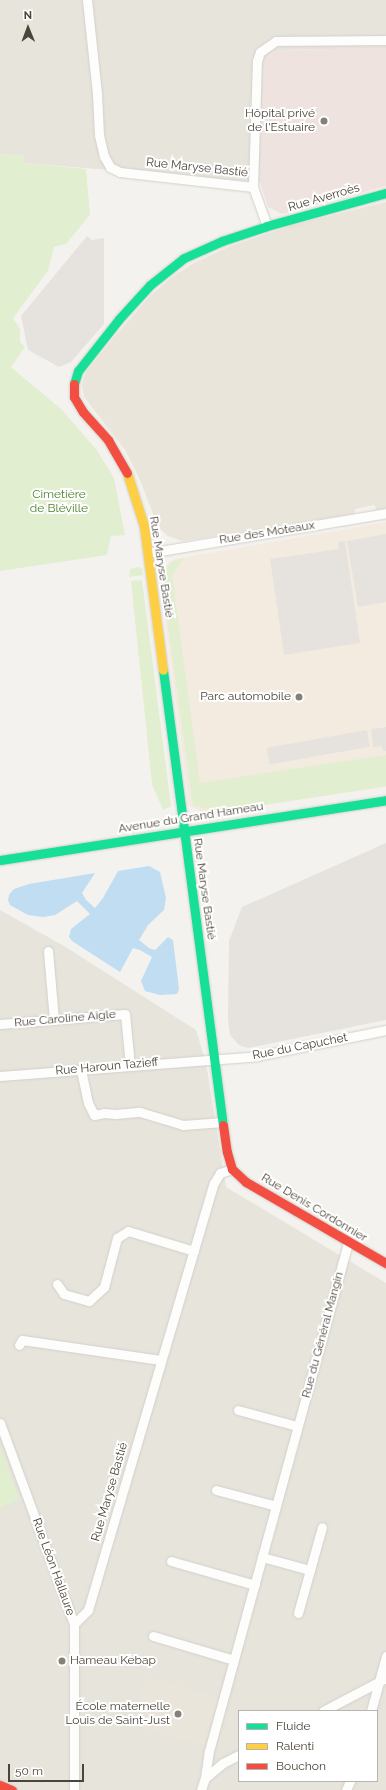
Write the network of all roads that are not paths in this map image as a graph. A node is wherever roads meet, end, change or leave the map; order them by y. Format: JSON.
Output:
{"nodes":[{"id":1,"x":86,"y":0,"type":"edge"},
{"id":2,"x":386,"y":40,"type":"edge"},
{"id":3,"x":253,"y":186,"type":"junction"},
{"id":4,"x":386,"y":193,"type":"edge"},
{"id":5,"x":268,"y":226,"type":"junction"},
{"id":6,"x":386,"y":513,"type":"edge"},
{"id":7,"x":148,"y":552,"type":"junction"},
{"id":8,"x":386,"y":800,"type":"edge"},
{"id":9,"x":184,"y":831,"type":"junction"},
{"id":10,"x":0,"y":860,"type":"edge"},
{"id":11,"x":48,"y":951,"type":"dead end"},
{"id":12,"x":54,"y":1020,"type":"junction"},
{"id":13,"x":0,"y":1024,"type":"edge"},
{"id":14,"x":386,"y":1030,"type":"edge"},
{"id":15,"x":214,"y":1059,"type":"junction"},
{"id":16,"x":130,"y":1066,"type":"junction"},
{"id":17,"x":81,"y":1070,"type":"junction"},
{"id":18,"x":0,"y":1076,"type":"edge"},
{"id":19,"x":223,"y":1122,"type":"junction"},
{"id":20,"x":232,"y":1169,"type":"junction"},
{"id":21,"x":348,"y":1243,"type":"junction"},
{"id":22,"x":194,"y":1251,"type":"junction"},
{"id":23,"x":386,"y":1263,"type":"edge"},
{"id":24,"x":57,"y":1284,"type":"dead end"},
{"id":25,"x":19,"y":1345,"type":"dead end"},
{"id":26,"x":161,"y":1360,"type":"junction"},
{"id":27,"x":238,"y":1410,"type":"dead end"},
{"id":28,"x":0,"y":1423,"type":"edge"},
{"id":29,"x":297,"y":1426,"type":"junction"},
{"id":30,"x":216,"y":1490,"type":"dead end"},
{"id":31,"x":276,"y":1506,"type":"junction"},
{"id":32,"x":322,"y":1527,"type":"dead end"},
{"id":33,"x":262,"y":1557,"type":"junction"},
{"id":34,"x":171,"y":1561,"type":"dead end"},
{"id":35,"x":310,"y":1570,"type":"junction"},
{"id":36,"x":255,"y":1585,"type":"junction"},
{"id":37,"x":298,"y":1613,"type":"dead end"},
{"id":38,"x":74,"y":1624,"type":"junction"},
{"id":39,"x":152,"y":1636,"type":"dead end"},
{"id":40,"x":386,"y":1656,"type":"edge"},
{"id":41,"x":234,"y":1660,"type":"junction"},
{"id":42,"x":382,"y":1680,"type":"edge"},
{"id":43,"x":325,"y":1710,"type":"edge"},
{"id":44,"x":371,"y":1710,"type":"edge"},
{"id":45,"x":238,"y":1756,"type":"edge"},
{"id":46,"x":205,"y":1778,"type":"junction"},
{"id":47,"x":0,"y":1785,"type":"edge"},
{"id":48,"x":12,"y":1790,"type":"edge"},
{"id":49,"x":74,"y":1790,"type":"edge"},
{"id":50,"x":201,"y":1790,"type":"edge"}],
"edges":[{"from":1,"to":3,"type":"street","name":"Rue Maryse Bastié"},
{"from":2,"to":3,"type":"street"},
{"from":3,"to":5,"type":"street","name":"Rue Maryse Bastié"},
{"from":4,"to":5,"type":"street","name":"Rue Averroès"},
{"from":5,"to":7,"type":"street","name":"Rue Maryse Bastié"},
{"from":6,"to":7,"type":"street","name":"Rue des Moteaux"},
{"from":7,"to":9,"type":"street","name":"Rue Maryse Bastié"},
{"from":8,"to":9,"type":"street","name":"Avenue du Grand Hameau"},
{"from":9,"to":10,"type":"street","name":"Avenue du Grand Hameau"},
{"from":9,"to":15,"type":"street","name":"Rue Maryse Bastié"},
{"from":11,"to":12,"type":"street"},
{"from":12,"to":13,"type":"street","name":"Rue Caroline Aigle"},
{"from":12,"to":16,"type":"street","name":"Rue Caroline Aigle"},
{"from":14,"to":15,"type":"street","name":"Rue du Capuchet"},
{"from":15,"to":16,"type":"street","name":"Rue Haroun Tazieff"},
{"from":15,"to":19,"type":"street","name":"Rue Maryse Bastié"},
{"from":16,"to":17,"type":"street","name":"Rue Haroun Tazieff"},
{"from":17,"to":18,"type":"street","name":"Rue Haroun Tazieff"},
{"from":17,"to":19,"type":"street"},
{"from":19,"to":20,"type":"street","name":"Rue Maryse Bastié"},
{"from":20,"to":21,"type":"street","name":"Rue Denis Cordonnier"},
{"from":20,"to":22,"type":"street","name":"Rue Maryse Bastié"},
{"from":21,"to":23,"type":"street","name":"Rue Denis Cordonnier"},
{"from":21,"to":29,"type":"street","name":"Rue du Général Mangin"},
{"from":22,"to":24,"type":"street"},
{"from":22,"to":26,"type":"street","name":"Rue Maryse Bastié"},
{"from":25,"to":26,"type":"street"},
{"from":26,"to":38,"type":"street","name":"Rue Maryse Bastié"},
{"from":27,"to":29,"type":"street"},
{"from":28,"to":38,"type":"street","name":"Rue Léon Hallaure"},
{"from":29,"to":31,"type":"street","name":"Rue du Général Mangin"},
{"from":30,"to":31,"type":"street"},
{"from":31,"to":33,"type":"street","name":"Rue du Général Mangin"},
{"from":32,"to":35,"type":"street"},
{"from":33,"to":35,"type":"street"},
{"from":33,"to":36,"type":"street","name":"Rue du Général Mangin"},
{"from":34,"to":36,"type":"street"},
{"from":35,"to":37,"type":"street"},
{"from":36,"to":41,"type":"street","name":"Rue du Général Mangin"},
{"from":38,"to":49,"type":"street","name":"Rue Léon Hallaure"},
{"from":39,"to":41,"type":"street"},
{"from":40,"to":42,"type":"street"},
{"from":41,"to":46,"type":"street","name":"Rue du Général Mangin"},
{"from":42,"to":43,"type":"street"},
{"from":42,"to":44,"type":"street"},
{"from":45,"to":46,"type":"street"},
{"from":46,"to":50,"type":"street","name":"Rue du Général Mangin"},
{"from":47,"to":48,"type":"street"}]}
